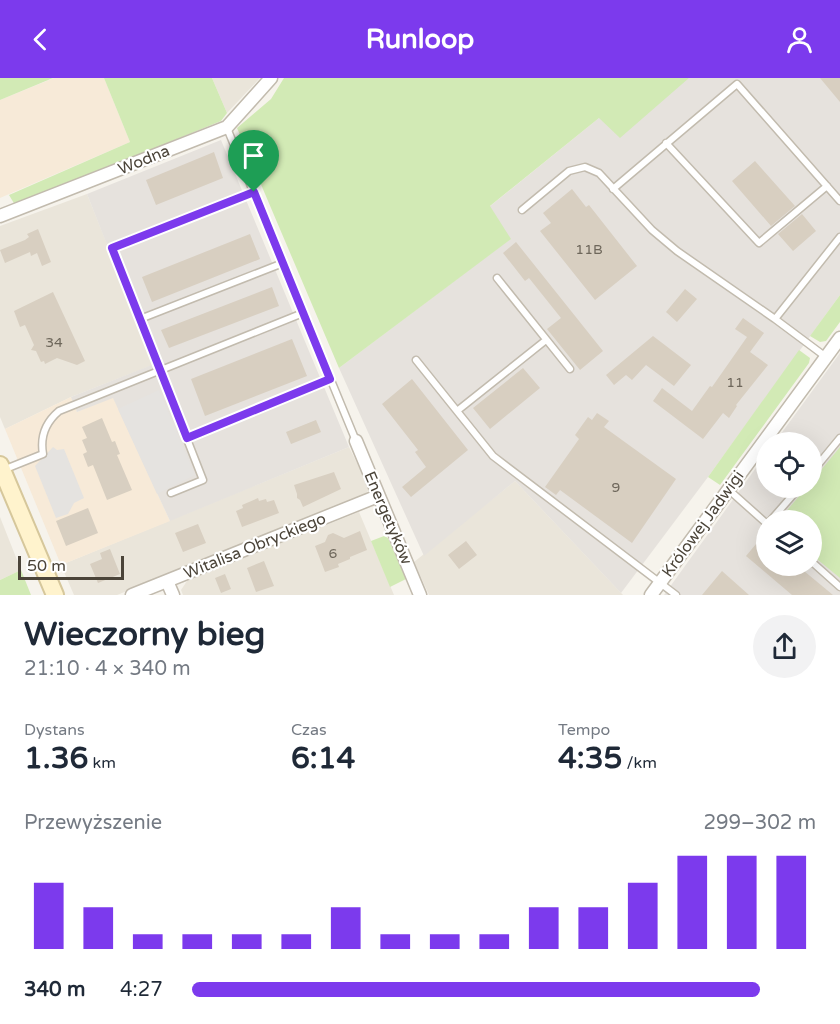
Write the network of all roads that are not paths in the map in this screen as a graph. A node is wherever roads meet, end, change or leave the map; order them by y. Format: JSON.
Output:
{"nodes":[{"id":1,"x":271,"y":78,"type":"edge"},
{"id":2,"x":227,"y":127,"type":"junction"},
{"id":3,"x":666,"y":143,"type":"junction"},
{"id":4,"x":826,"y":186,"type":"junction"},
{"id":5,"x":613,"y":189,"type":"junction"},
{"id":6,"x":254,"y":192,"type":"junction"},
{"id":7,"x":840,"y":201,"type":"edge"},
{"id":8,"x":522,"y":210,"type":"dead end"},
{"id":9,"x":0,"y":216,"type":"edge"},
{"id":10,"x":840,"y":237,"type":"edge"},
{"id":11,"x":283,"y":263,"type":"junction"},
{"id":12,"x":497,"y":278,"type":"dead end"},
{"id":13,"x":303,"y":313,"type":"junction"},
{"id":14,"x":140,"y":319,"type":"junction"},
{"id":15,"x":775,"y":320,"type":"junction"},
{"id":16,"x":840,"y":338,"type":"edge"},
{"id":17,"x":546,"y":340,"type":"junction"},
{"id":18,"x":826,"y":358,"type":"junction"},
{"id":19,"x":416,"y":360,"type":"dead end"},
{"id":20,"x":159,"y":369,"type":"junction"},
{"id":21,"x":570,"y":369,"type":"dead end"},
{"id":22,"x":330,"y":379,"type":"junction"},
{"id":23,"x":457,"y":411,"type":"junction"},
{"id":24,"x":187,"y":438,"type":"junction"},
{"id":25,"x":840,"y":438,"type":"edge"},
{"id":26,"x":356,"y":441,"type":"joint"},
{"id":27,"x":822,"y":460,"type":"edge"},
{"id":28,"x":1,"y":468,"type":"edge"},
{"id":29,"x":728,"y":490,"type":"junction"},
{"id":30,"x":171,"y":493,"type":"dead end"},
{"id":31,"x":378,"y":496,"type":"junction"},
{"id":32,"x":790,"y":498,"type":"edge"},
{"id":33,"x":780,"y":510,"type":"edge"},
{"id":34,"x":756,"y":514,"type":"edge"},
{"id":35,"x":822,"y":571,"type":"edge"},
{"id":36,"x":167,"y":581,"type":"junction"},
{"id":37,"x":660,"y":583,"type":"junction"},
{"id":38,"x":840,"y":587,"type":"edge"},
{"id":39,"x":55,"y":595,"type":"edge"},
{"id":40,"x":132,"y":595,"type":"edge"},
{"id":41,"x":173,"y":595,"type":"edge"},
{"id":42,"x":420,"y":595,"type":"edge"},
{"id":43,"x":651,"y":595,"type":"edge"},
{"id":44,"x":676,"y":595,"type":"edge"}],
"edges":[{"from":1,"to":2,"type":"street","name":"Wodna"},
{"from":2,"to":6,"type":"lane"},
{"from":2,"to":9,"type":"street","name":"Wodna"},
{"from":3,"to":4,"type":"lane"},
{"from":3,"to":4,"type":"lane"},
{"from":3,"to":5,"type":"lane"},
{"from":4,"to":7,"type":"lane"},
{"from":5,"to":8,"type":"lane"},
{"from":5,"to":15,"type":"lane"},
{"from":6,"to":11,"type":"lane"},
{"from":6,"to":14,"type":"lane"},
{"from":10,"to":15,"type":"lane"},
{"from":11,"to":13,"type":"lane"},
{"from":11,"to":14,"type":"lane"},
{"from":12,"to":17,"type":"lane"},
{"from":13,"to":20,"type":"lane"},
{"from":13,"to":22,"type":"lane"},
{"from":14,"to":20,"type":"lane"},
{"from":15,"to":18,"type":"lane"},
{"from":16,"to":18,"type":"street","name":"Królowej Jadwigi"},
{"from":17,"to":21,"type":"lane"},
{"from":17,"to":23,"type":"lane"},
{"from":18,"to":29,"type":"street","name":"Królowej Jadwigi"},
{"from":19,"to":23,"type":"lane"},
{"from":20,"to":24,"type":"lane"},
{"from":20,"to":28,"type":"lane"},
{"from":22,"to":24,"type":"lane"},
{"from":22,"to":26,"type":"lane"},
{"from":23,"to":37,"type":"lane"},
{"from":24,"to":30,"type":"lane"},
{"from":25,"to":27,"type":"lane"},
{"from":26,"to":31,"type":"street","name":"Energetyków"},
{"from":28,"to":39,"type":"main road"},
{"from":29,"to":34,"type":"lane"},
{"from":29,"to":37,"type":"street","name":"Królowej Jadwigi"},
{"from":31,"to":36,"type":"street","name":"Witalisa Obryckiego"},
{"from":31,"to":42,"type":"street","name":"Energetyków"},
{"from":32,"to":33,"type":"lane"},
{"from":35,"to":38,"type":"lane"},
{"from":36,"to":40,"type":"street","name":"Witalisa Obryckiego"},
{"from":36,"to":41,"type":"street"},
{"from":37,"to":43,"type":"street","name":"Królowej Jadwigi"},
{"from":37,"to":44,"type":"lane"}]}
